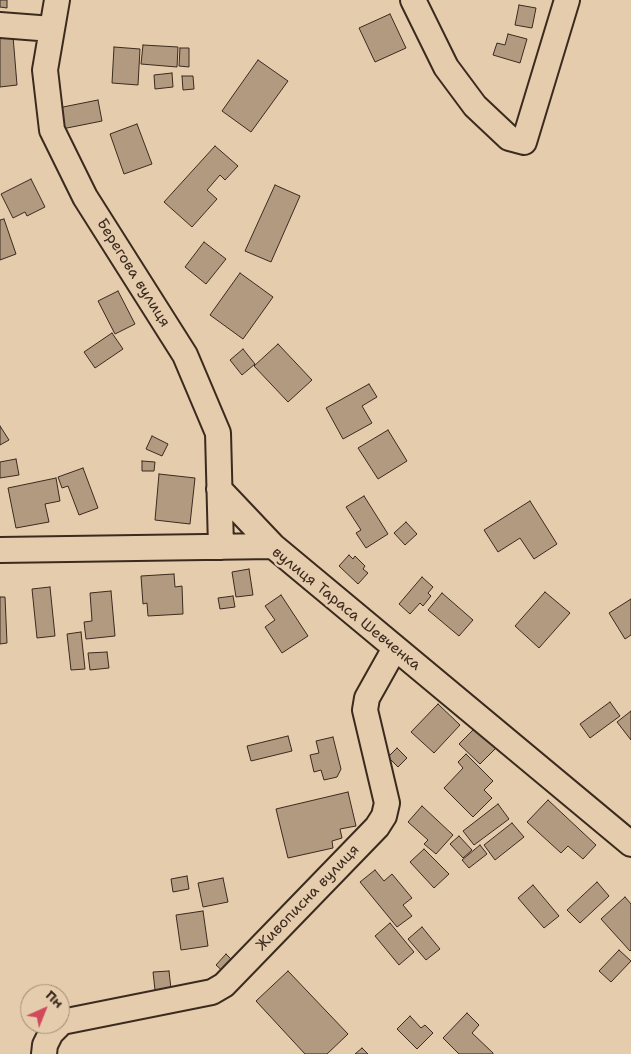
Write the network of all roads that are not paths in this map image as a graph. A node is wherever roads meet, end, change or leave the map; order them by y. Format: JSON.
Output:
{"nodes":[{"id":1,"x":58,"y":0,"type":"edge"},
{"id":2,"x":413,"y":0,"type":"edge"},
{"id":3,"x":566,"y":0,"type":"edge"},
{"id":4,"x":0,"y":24,"type":"edge"},
{"id":5,"x":52,"y":30,"type":"junction"},
{"id":6,"x":219,"y":489,"type":"junction"},
{"id":7,"x":273,"y":546,"type":"junction"},
{"id":8,"x":221,"y":547,"type":"junction"},
{"id":9,"x":0,"y":550,"type":"edge"},
{"id":10,"x":395,"y":648,"type":"junction"},
{"id":11,"x":631,"y":844,"type":"edge"},
{"id":12,"x":70,"y":1020,"type":"edge"},
{"id":13,"x":50,"y":1034,"type":"edge"},
{"id":14,"x":44,"y":1054,"type":"edge"}],
"edges":[{"from":1,"to":5,"type":"street","name":"Берегова вулиця"},
{"from":2,"to":3,"type":"street"},
{"from":4,"to":5,"type":"street"},
{"from":5,"to":6,"type":"street","name":"Берегова вулиця"},
{"from":6,"to":7,"type":"street"},
{"from":6,"to":8,"type":"street","name":"Берегова вулиця"},
{"from":7,"to":8,"type":"street","name":"вулиця Тараса Шевченка"},
{"from":7,"to":10,"type":"street","name":"вулиця Тараса Шевченка"},
{"from":8,"to":9,"type":"street","name":"вулиця Тараса Шевченка"},
{"from":10,"to":11,"type":"street","name":"вулиця Тараса Шевченка"},
{"from":10,"to":12,"type":"street","name":"Живописна вулиця"},
{"from":13,"to":14,"type":"street","name":"Живописна вулиця"}]}
